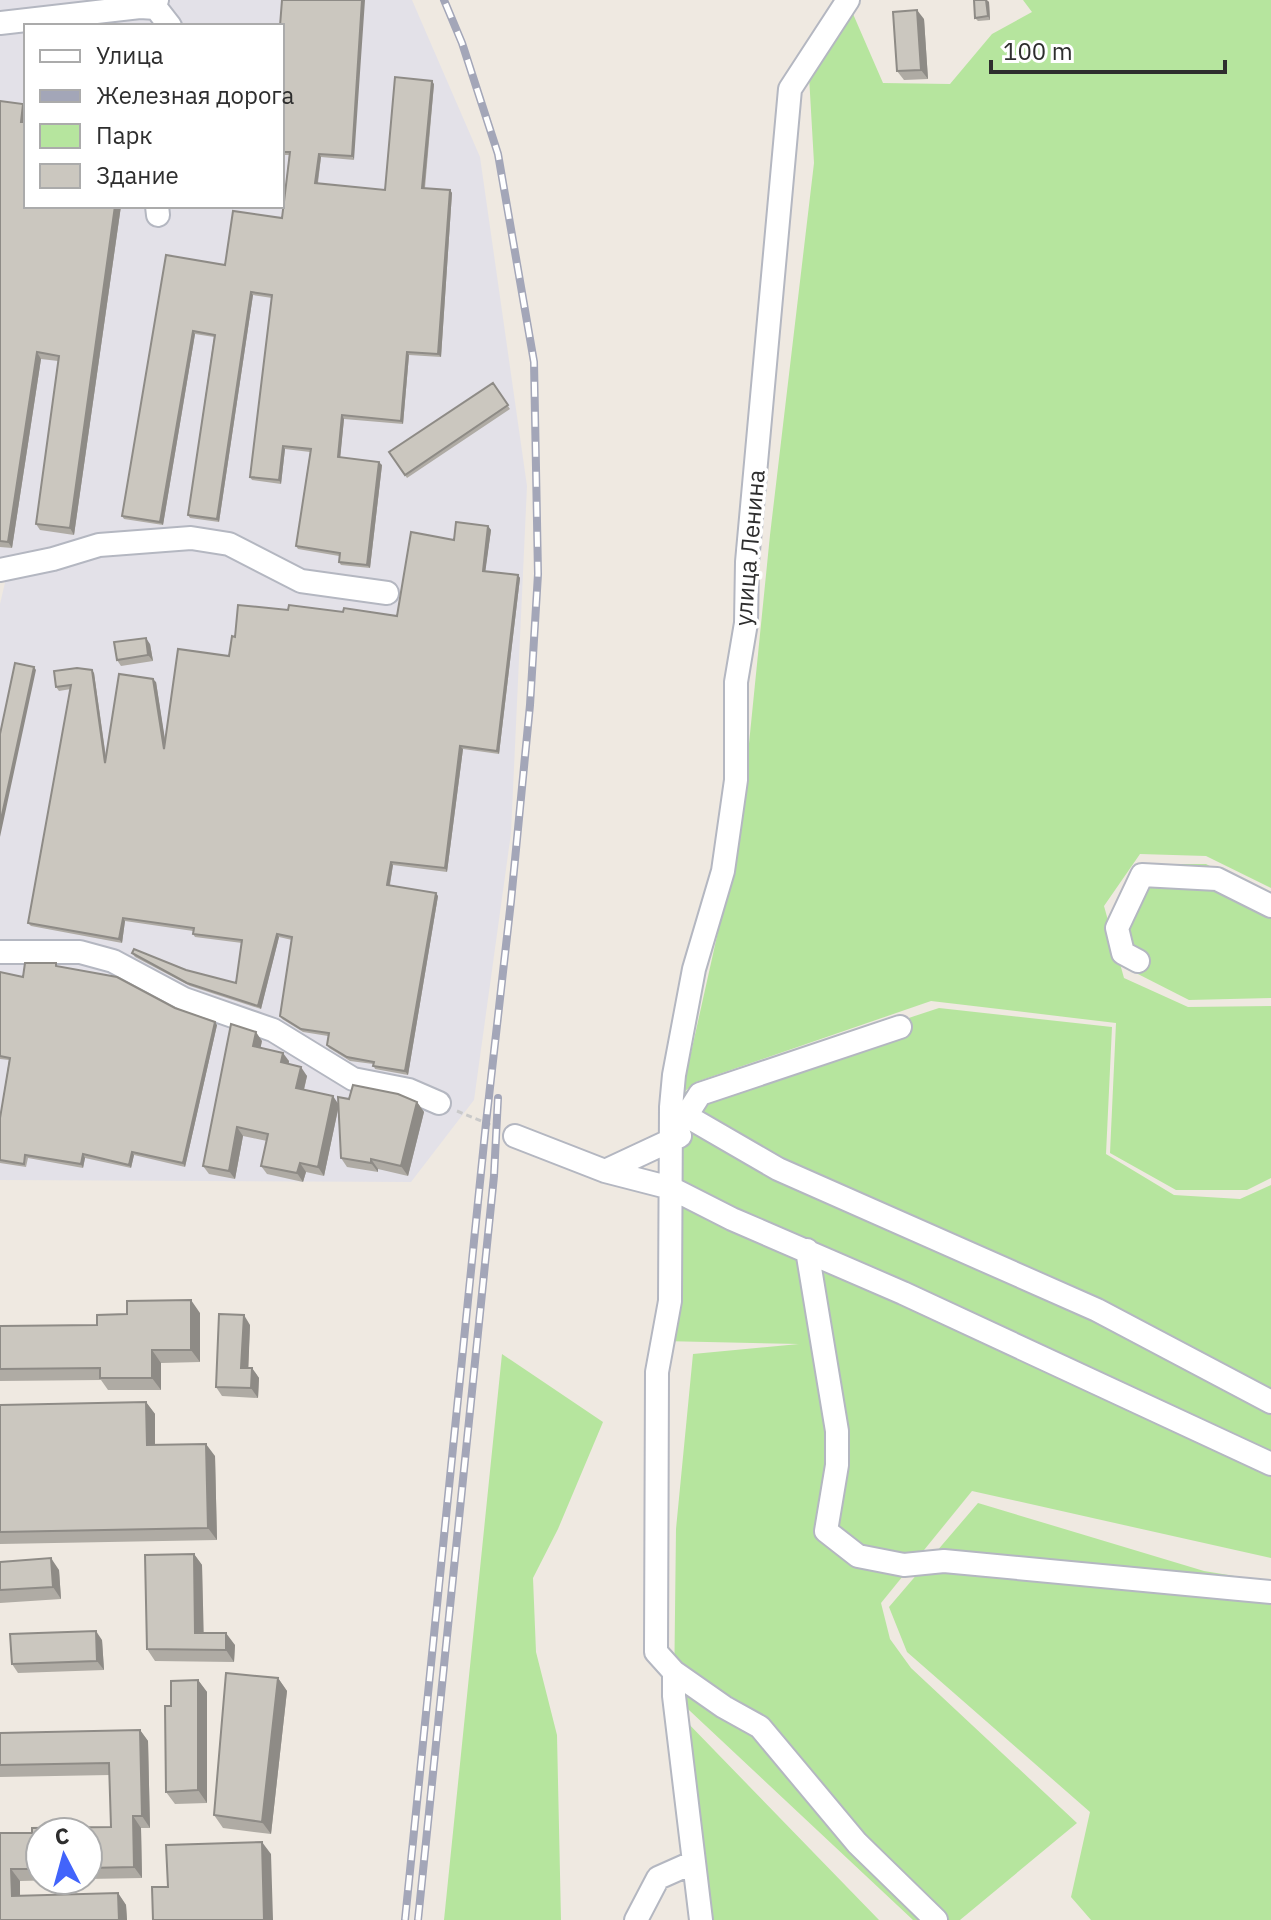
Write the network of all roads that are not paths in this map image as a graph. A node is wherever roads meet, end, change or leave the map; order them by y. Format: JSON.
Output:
{"nodes":[{"id":1,"x":848,"y":0,"type":"edge"},
{"id":2,"x":149,"y":4,"type":"edge"},
{"id":3,"x":0,"y":23,"type":"edge"},
{"id":4,"x":168,"y":24,"type":"edge"},
{"id":5,"x":0,"y":570,"type":"edge"},
{"id":6,"x":387,"y":593,"type":"dead end"},
{"id":7,"x":1271,"y":906,"type":"edge"},
{"id":8,"x":0,"y":952,"type":"edge"},
{"id":9,"x":1138,"y":961,"type":"dead end"},
{"id":10,"x":900,"y":1027,"type":"dead end"},
{"id":11,"x":439,"y":1103,"type":"road end"},
{"id":12,"x":687,"y":1116,"type":"junction"},
{"id":13,"x":515,"y":1136,"type":"road end"},
{"id":14,"x":670,"y":1141,"type":"junction"},
{"id":15,"x":605,"y":1171,"type":"junction"},
{"id":16,"x":671,"y":1188,"type":"junction"},
{"id":17,"x":807,"y":1250,"type":"junction"},
{"id":18,"x":1271,"y":1402,"type":"edge"},
{"id":19,"x":1271,"y":1464,"type":"edge"},
{"id":20,"x":1271,"y":1592,"type":"edge"},
{"id":21,"x":674,"y":1672,"type":"junction"},
{"id":22,"x":694,"y":1862,"type":"junction"},
{"id":23,"x":636,"y":1920,"type":"edge"},
{"id":24,"x":701,"y":1920,"type":"edge"},
{"id":25,"x":936,"y":1920,"type":"edge"}],
"edges":[{"from":1,"to":12,"type":"street","name":"улица Ленина"},
{"from":2,"to":3,"type":"street"},
{"from":2,"to":4,"type":"street"},
{"from":5,"to":6,"type":"street"},
{"from":7,"to":9,"type":"street"},
{"from":8,"to":11,"type":"street"},
{"from":10,"to":12,"type":"street"},
{"from":12,"to":14,"type":"street","name":"улица Ленина"},
{"from":12,"to":14,"type":"street"},
{"from":12,"to":18,"type":"street"},
{"from":13,"to":15,"type":"street"},
{"from":14,"to":15,"type":"street"},
{"from":14,"to":16,"type":"street","name":"улица Ленина"},
{"from":15,"to":16,"type":"street"},
{"from":16,"to":17,"type":"street"},
{"from":16,"to":21,"type":"street","name":"улица Ленина"},
{"from":17,"to":19,"type":"street"},
{"from":17,"to":20,"type":"street"},
{"from":21,"to":22,"type":"street"},
{"from":21,"to":25,"type":"street"},
{"from":22,"to":23,"type":"street"},
{"from":22,"to":24,"type":"street"}]}
